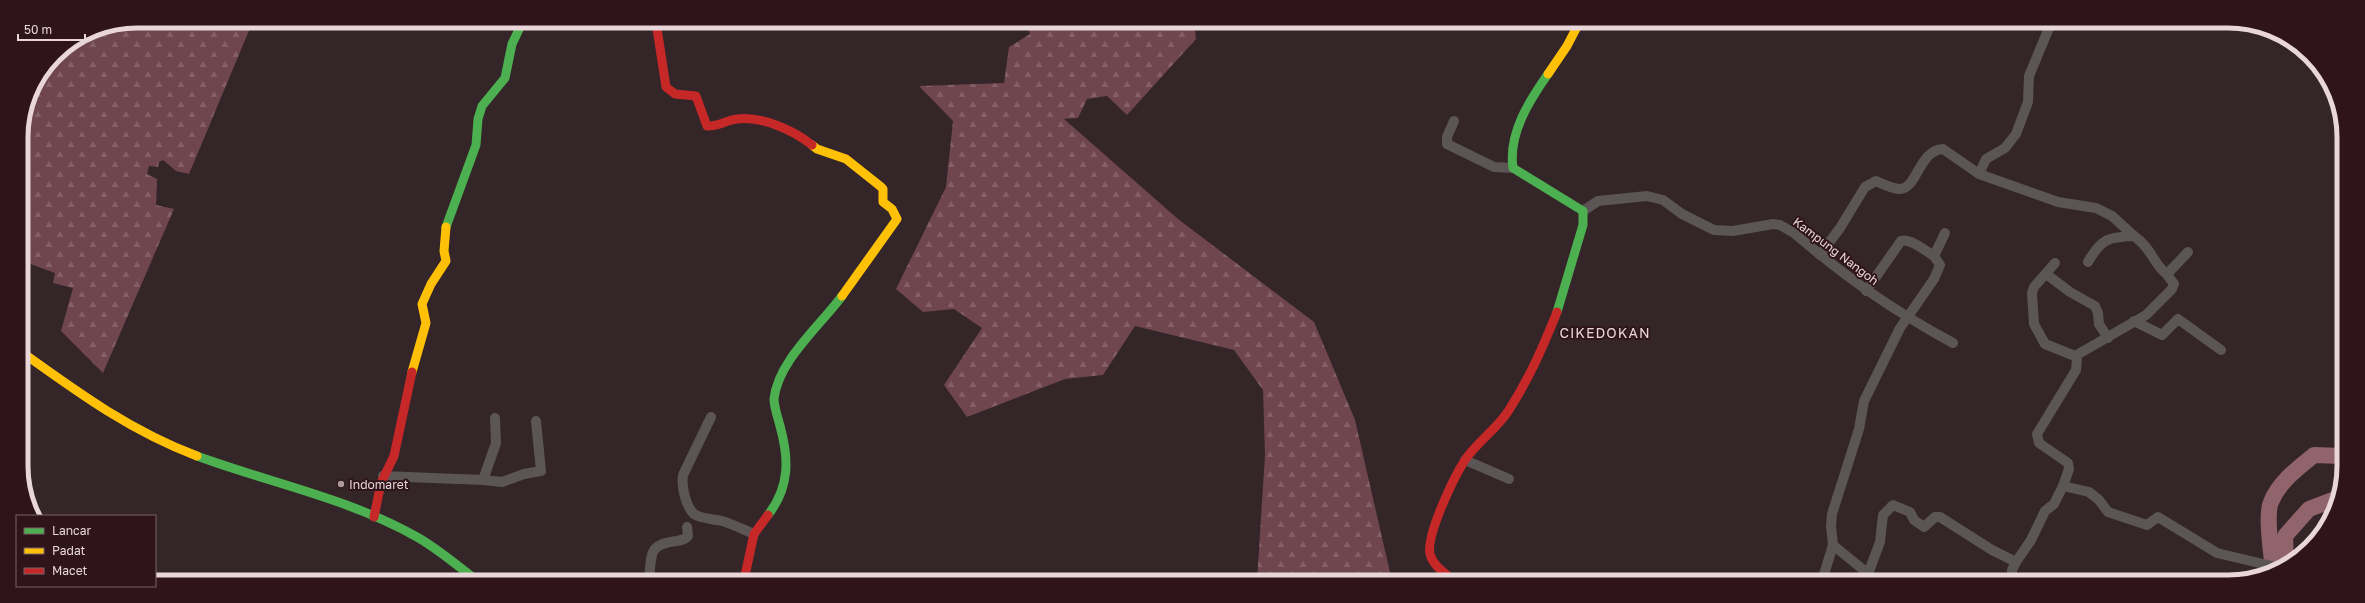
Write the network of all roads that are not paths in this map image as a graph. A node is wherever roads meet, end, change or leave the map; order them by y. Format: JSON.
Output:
{"nodes":[{"id":1,"x":520,"y":28,"type":"edge"},
{"id":2,"x":658,"y":28,"type":"edge"},
{"id":3,"x":1576,"y":28,"type":"edge"},
{"id":4,"x":2049,"y":28,"type":"edge"},
{"id":5,"x":1454,"y":120,"type":"dead end"},
{"id":6,"x":1513,"y":168,"type":"junction"},
{"id":7,"x":1979,"y":174,"type":"junction"},
{"id":8,"x":1583,"y":211,"type":"junction"},
{"id":9,"x":1945,"y":233,"type":"dead end"},
{"id":10,"x":2134,"y":236,"type":"junction"},
{"id":11,"x":2188,"y":252,"type":"dead end"},
{"id":12,"x":1820,"y":255,"type":"junction"},
{"id":13,"x":1934,"y":256,"type":"junction"},
{"id":14,"x":2088,"y":262,"type":"dead end"},
{"id":15,"x":2055,"y":263,"type":"dead end"},
{"id":16,"x":2046,"y":274,"type":"junction"},
{"id":17,"x":2168,"y":275,"type":"junction"},
{"id":18,"x":1866,"y":292,"type":"junction"},
{"id":19,"x":1908,"y":318,"type":"junction"},
{"id":20,"x":2134,"y":321,"type":"junction"},
{"id":21,"x":2108,"y":338,"type":"junction"},
{"id":22,"x":1953,"y":343,"type":"dead end"},
{"id":23,"x":2221,"y":350,"type":"dead end"},
{"id":24,"x":2075,"y":356,"type":"junction"},
{"id":25,"x":28,"y":357,"type":"edge"},
{"id":26,"x":711,"y":416,"type":"dead end"},
{"id":27,"x":495,"y":418,"type":"dead end"},
{"id":28,"x":536,"y":420,"type":"dead end"},
{"id":29,"x":1465,"y":460,"type":"junction"},
{"id":30,"x":383,"y":476,"type":"junction"},
{"id":31,"x":1509,"y":479,"type":"dead end"},
{"id":32,"x":483,"y":480,"type":"junction"},
{"id":33,"x":2063,"y":486,"type":"junction"},
{"id":34,"x":374,"y":517,"type":"junction"},
{"id":35,"x":687,"y":527,"type":"dead end"},
{"id":36,"x":754,"y":534,"type":"junction"},
{"id":37,"x":1833,"y":545,"type":"junction"},
{"id":38,"x":2016,"y":562,"type":"junction"},
{"id":39,"x":2270,"y":566,"type":"edge"},
{"id":40,"x":1868,"y":574,"type":"joint"},
{"id":41,"x":469,"y":575,"type":"edge"},
{"id":42,"x":649,"y":575,"type":"edge"},
{"id":43,"x":745,"y":575,"type":"edge"},
{"id":44,"x":1447,"y":575,"type":"edge"},
{"id":45,"x":1824,"y":575,"type":"edge"},
{"id":46,"x":2012,"y":575,"type":"edge"}],
"edges":[{"from":1,"to":30,"type":"street"},
{"from":2,"to":36,"type":"street"},
{"from":3,"to":6,"type":"street"},
{"from":4,"to":7,"type":"street"},
{"from":5,"to":6,"type":"street"},
{"from":6,"to":8,"type":"street"},
{"from":7,"to":10,"type":"street"},
{"from":7,"to":12,"type":"street"},
{"from":8,"to":12,"type":"street","name":"Kampung Nangoh"},
{"from":8,"to":29,"type":"street"},
{"from":9,"to":13,"type":"street"},
{"from":10,"to":14,"type":"street"},
{"from":10,"to":17,"type":"street"},
{"from":11,"to":17,"type":"street"},
{"from":12,"to":18,"type":"street","name":"Kampung Nangoh"},
{"from":13,"to":18,"type":"street"},
{"from":13,"to":19,"type":"street"},
{"from":15,"to":16,"type":"street"},
{"from":16,"to":21,"type":"street"},
{"from":16,"to":24,"type":"street"},
{"from":17,"to":20,"type":"street"},
{"from":18,"to":19,"type":"street","name":"Kampung Nangoh"},
{"from":19,"to":22,"type":"street","name":"Kampung Nangoh"},
{"from":19,"to":37,"type":"street"},
{"from":20,"to":21,"type":"street"},
{"from":20,"to":23,"type":"street"},
{"from":21,"to":24,"type":"street"},
{"from":24,"to":33,"type":"street"},
{"from":25,"to":34,"type":"street"},
{"from":26,"to":36,"type":"street"},
{"from":27,"to":32,"type":"street"},
{"from":28,"to":32,"type":"street"},
{"from":29,"to":31,"type":"street"},
{"from":29,"to":44,"type":"street"},
{"from":30,"to":32,"type":"street"},
{"from":30,"to":34,"type":"street"},
{"from":33,"to":38,"type":"street"},
{"from":33,"to":39,"type":"street"},
{"from":34,"to":41,"type":"street"},
{"from":35,"to":42,"type":"street"},
{"from":36,"to":43,"type":"street"},
{"from":37,"to":40,"type":"street"},
{"from":37,"to":45,"type":"street"},
{"from":38,"to":40,"type":"street"},
{"from":38,"to":46,"type":"street"}]}
